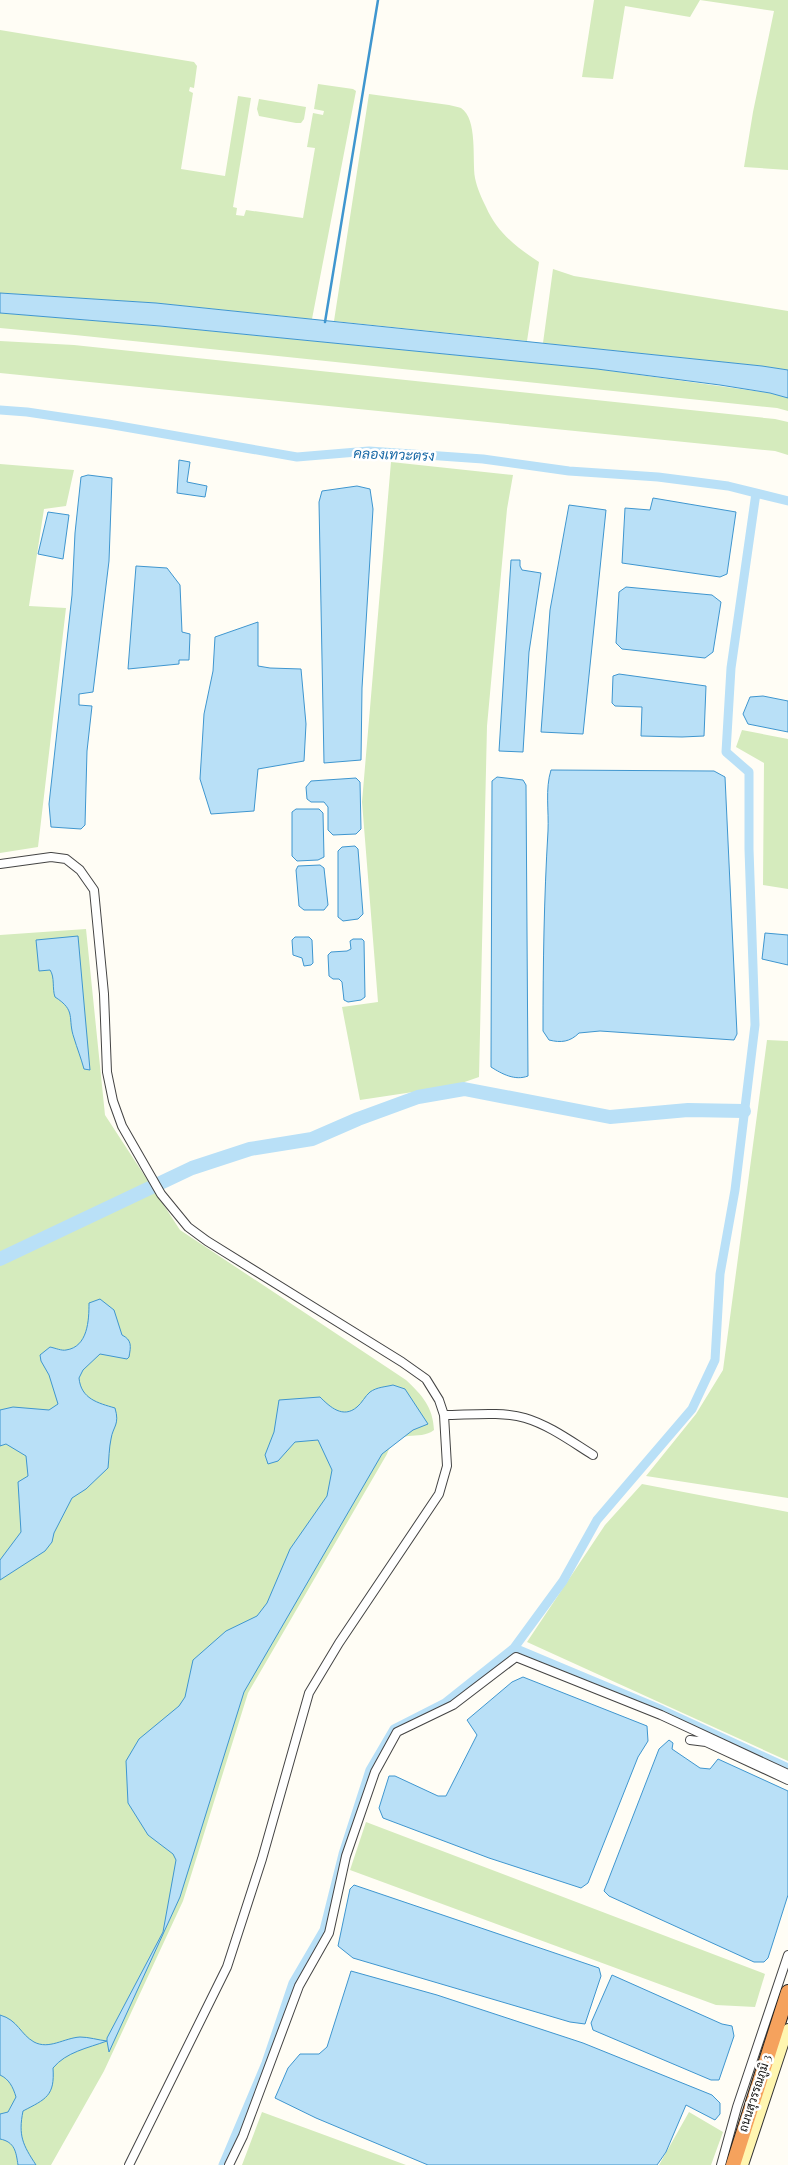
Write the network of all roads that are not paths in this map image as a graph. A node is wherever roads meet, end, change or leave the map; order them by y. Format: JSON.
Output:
{"nodes":[{"id":1,"x":0,"y":864,"type":"edge"},
{"id":2,"x":444,"y":1416,"type":"junction"},
{"id":3,"x":593,"y":1455,"type":"dead end"},
{"id":4,"x":690,"y":1740,"type":"dead end"},
{"id":5,"x":788,"y":1774,"type":"edge"},
{"id":6,"x":788,"y":1780,"type":"edge"},
{"id":7,"x":788,"y":1955,"type":"edge"},
{"id":8,"x":788,"y":1992,"type":"edge"},
{"id":9,"x":788,"y":2029,"type":"edge"},
{"id":10,"x":130,"y":2165,"type":"edge"},
{"id":11,"x":229,"y":2165,"type":"edge"},
{"id":12,"x":721,"y":2165,"type":"edge"},
{"id":13,"x":733,"y":2165,"type":"edge"},
{"id":14,"x":743,"y":2165,"type":"edge"}],
"edges":[{"from":1,"to":2,"type":"street"},
{"from":2,"to":3,"type":"street"},
{"from":2,"to":10,"type":"street"},
{"from":4,"to":6,"type":"street"},
{"from":5,"to":11,"type":"street"},
{"from":7,"to":12,"type":"street"},
{"from":8,"to":13,"type":"highway"},
{"from":9,"to":14,"type":"main road","name":"ถนนสุวรรณภูมิ 3"}]}
